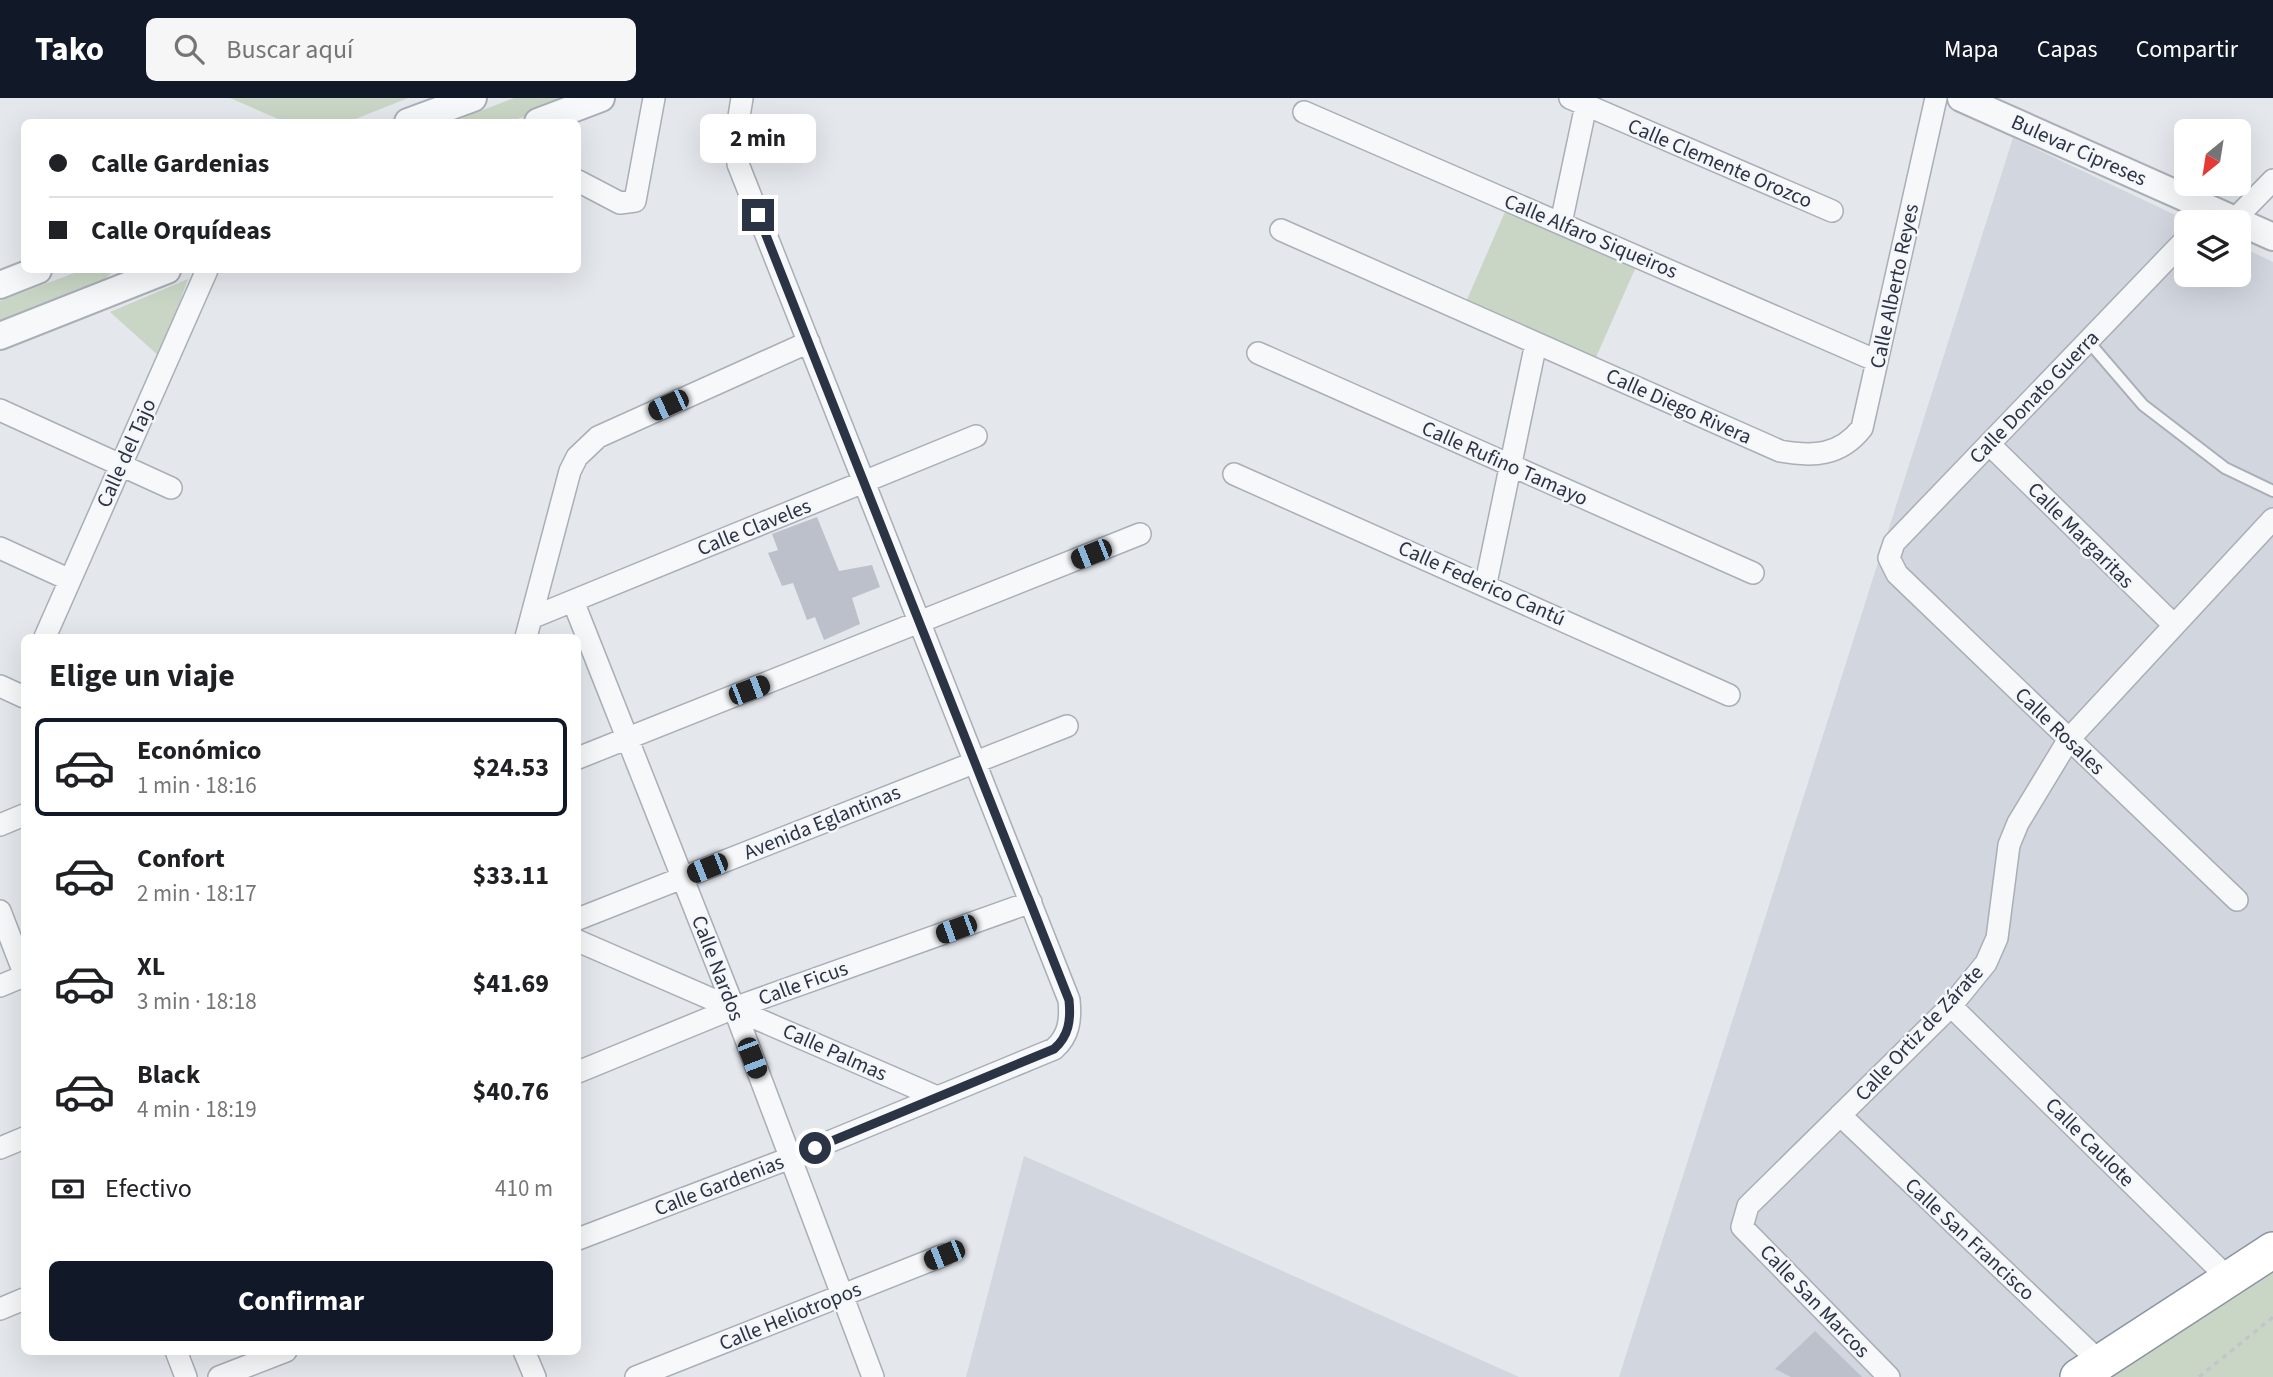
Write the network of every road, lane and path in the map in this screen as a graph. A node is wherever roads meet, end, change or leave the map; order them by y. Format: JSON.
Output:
{"nodes":[{"id":1,"x":473,"y":98,"type":"edge"},
{"id":2,"x":601,"y":98,"type":"edge"},
{"id":3,"x":654,"y":98,"type":"edge"},
{"id":4,"x":742,"y":98,"type":"edge"},
{"id":5,"x":1936,"y":98,"type":"edge"},
{"id":6,"x":1961,"y":98,"type":"edge"},
{"id":7,"x":1578,"y":102,"type":"edge"},
{"id":8,"x":1304,"y":112,"type":"dead end"},
{"id":9,"x":416,"y":119,"type":"edge"},
{"id":10,"x":546,"y":119,"type":"edge"},
{"id":11,"x":2273,"y":180,"type":"edge"},
{"id":12,"x":581,"y":183,"type":"edge"},
{"id":13,"x":2202,"y":210,"type":"edge"},
{"id":14,"x":2228,"y":210,"type":"edge"},
{"id":15,"x":1832,"y":211,"type":"dead end"},
{"id":16,"x":1561,"y":223,"type":"junction"},
{"id":17,"x":2251,"y":229,"type":"edge"},
{"id":18,"x":1281,"y":230,"type":"dead end"},
{"id":19,"x":2273,"y":237,"type":"edge"},
{"id":20,"x":2174,"y":251,"type":"edge"},
{"id":21,"x":30,"y":273,"type":"edge"},
{"id":22,"x":159,"y":273,"type":"edge"},
{"id":23,"x":206,"y":273,"type":"edge"},
{"id":24,"x":0,"y":285,"type":"edge"},
{"id":25,"x":0,"y":336,"type":"edge"},
{"id":26,"x":2088,"y":341,"type":"junction"},
{"id":27,"x":809,"y":342,"type":"junction"},
{"id":28,"x":1536,"y":343,"type":"junction"},
{"id":29,"x":1258,"y":353,"type":"dead end"},
{"id":30,"x":1877,"y":361,"type":"junction"},
{"id":31,"x":0,"y":410,"type":"edge"},
{"id":32,"x":976,"y":436,"type":"dead end"},
{"id":33,"x":1989,"y":444,"type":"junction"},
{"id":34,"x":1825,"y":455,"type":"joint"},
{"id":35,"x":121,"y":465,"type":"junction"},
{"id":36,"x":1511,"y":466,"type":"junction"},
{"id":37,"x":1234,"y":474,"type":"dead end"},
{"id":38,"x":864,"y":482,"type":"junction"},
{"id":39,"x":172,"y":488,"type":"dead end"},
{"id":40,"x":2273,"y":491,"type":"edge"},
{"id":41,"x":2273,"y":519,"type":"edge"},
{"id":42,"x":1140,"y":534,"type":"dead end"},
{"id":43,"x":0,"y":548,"type":"edge"},
{"id":44,"x":1889,"y":558,"type":"joint"},
{"id":45,"x":1753,"y":573,"type":"dead end"},
{"id":46,"x":70,"y":580,"type":"junction"},
{"id":47,"x":1486,"y":583,"type":"junction"},
{"id":48,"x":573,"y":601,"type":"junction"},
{"id":49,"x":920,"y":622,"type":"junction"},
{"id":50,"x":2174,"y":625,"type":"junction"},
{"id":51,"x":529,"y":628,"type":"edge"},
{"id":52,"x":46,"y":634,"type":"edge"},
{"id":53,"x":1729,"y":695,"type":"dead end"},
{"id":54,"x":1067,"y":726,"type":"dead end"},
{"id":55,"x":627,"y":738,"type":"junction"},
{"id":56,"x":2068,"y":739,"type":"junction"},
{"id":57,"x":581,"y":757,"type":"edge"},
{"id":58,"x":975,"y":762,"type":"junction"},
{"id":59,"x":21,"y":816,"type":"edge"},
{"id":60,"x":0,"y":825,"type":"edge"},
{"id":61,"x":682,"y":877,"type":"junction"},
{"id":62,"x":2237,"y":900,"type":"dead end"},
{"id":63,"x":1031,"y":902,"type":"junction"},
{"id":64,"x":0,"y":911,"type":"edge"},
{"id":65,"x":581,"y":918,"type":"edge"},
{"id":66,"x":581,"y":942,"type":"edge"},
{"id":67,"x":21,"y":966,"type":"edge"},
{"id":68,"x":21,"y":976,"type":"edge"},
{"id":69,"x":0,"y":986,"type":"edge"},
{"id":70,"x":1951,"y":1006,"type":"junction"},
{"id":71,"x":734,"y":1008,"type":"junction"},
{"id":72,"x":581,"y":1071,"type":"edge"},
{"id":73,"x":937,"y":1097,"type":"junction"},
{"id":74,"x":1840,"y":1115,"type":"junction"},
{"id":75,"x":21,"y":1139,"type":"edge"},
{"id":76,"x":0,"y":1148,"type":"edge"},
{"id":77,"x":790,"y":1158,"type":"junction"},
{"id":78,"x":1741,"y":1225,"type":"joint"},
{"id":79,"x":581,"y":1238,"type":"edge"},
{"id":80,"x":2273,"y":1250,"type":"edge"},
{"id":81,"x":944,"y":1255,"type":"dead end"},
{"id":82,"x":2229,"y":1279,"type":"junction"},
{"id":83,"x":842,"y":1295,"type":"junction"},
{"id":84,"x":21,"y":1300,"type":"edge"},
{"id":85,"x":0,"y":1309,"type":"edge"},
{"id":86,"x":2273,"y":1317,"type":"edge"},
{"id":87,"x":178,"y":1355,"type":"edge"},
{"id":88,"x":276,"y":1355,"type":"edge"},
{"id":89,"x":526,"y":1355,"type":"edge"},
{"id":90,"x":2089,"y":1370,"type":"edge"},
{"id":91,"x":186,"y":1377,"type":"edge"},
{"id":92,"x":219,"y":1377,"type":"edge"},
{"id":93,"x":535,"y":1377,"type":"edge"},
{"id":94,"x":636,"y":1377,"type":"edge"},
{"id":95,"x":873,"y":1377,"type":"edge"},
{"id":96,"x":1889,"y":1377,"type":"edge"},
{"id":97,"x":2199,"y":1377,"type":"edge"}],
"edges":[{"from":1,"to":9,"type":"street"},
{"from":2,"to":10,"type":"street"},
{"from":3,"to":12,"type":"street"},
{"from":4,"to":27,"type":"street"},
{"from":5,"to":30,"type":"street","name":"Calle Alberto Reyes"},
{"from":6,"to":13,"type":"street","name":"Bulevar Cipreses"},
{"from":7,"to":15,"type":"street","name":"Calle Clemente Orozco"},
{"from":7,"to":16,"type":"street"},
{"from":8,"to":16,"type":"street","name":"Calle Alfaro Siqueiros"},
{"from":11,"to":14,"type":"street"},
{"from":16,"to":30,"type":"street","name":"Calle Alfaro Siqueiros"},
{"from":17,"to":19,"type":"street","name":"Bulevar Cipreses"},
{"from":18,"to":28,"type":"street","name":"Calle Diego Rivera"},
{"from":20,"to":26,"type":"street","name":"Calle Donato Guerra"},
{"from":21,"to":24,"type":"street"},
{"from":22,"to":25,"type":"street"},
{"from":23,"to":35,"type":"street","name":"Calle del Tajo"},
{"from":26,"to":33,"type":"street","name":"Calle Donato Guerra"},
{"from":26,"to":40,"type":"lane"},
{"from":27,"to":38,"type":"street"},
{"from":27,"to":51,"type":"street"},
{"from":28,"to":34,"type":"street","name":"Calle Diego Rivera"},
{"from":28,"to":36,"type":"street"},
{"from":29,"to":36,"type":"street","name":"Calle Rufino Tamayo"},
{"from":30,"to":34,"type":"street","name":"Calle Alberto Reyes"},
{"from":31,"to":35,"type":"street"},
{"from":32,"to":38,"type":"street","name":"Calle Claveles"},
{"from":33,"to":44,"type":"street","name":"Calle Donato Guerra"},
{"from":33,"to":50,"type":"street","name":"Calle Margaritas"},
{"from":35,"to":39,"type":"street"},
{"from":35,"to":46,"type":"street","name":"Calle del Tajo"},
{"from":36,"to":45,"type":"street","name":"Calle Rufino Tamayo"},
{"from":36,"to":47,"type":"street"},
{"from":37,"to":47,"type":"street","name":"Calle Federico Cantú"},
{"from":38,"to":48,"type":"street","name":"Calle Claveles"},
{"from":38,"to":49,"type":"street"},
{"from":41,"to":50,"type":"street","name":"Calle Ortiz de Zárate"},
{"from":42,"to":49,"type":"street"},
{"from":43,"to":46,"type":"street"},
{"from":44,"to":56,"type":"street","name":"Calle Rosales"},
{"from":46,"to":52,"type":"street","name":"Calle del Tajo"},
{"from":47,"to":53,"type":"street","name":"Calle Federico Cantú"},
{"from":48,"to":51,"type":"street","name":"Calle Claveles"},
{"from":48,"to":55,"type":"street","name":"Calle Nardos"},
{"from":49,"to":55,"type":"street"},
{"from":49,"to":58,"type":"street"},
{"from":50,"to":56,"type":"street","name":"Calle Ortiz de Zárate"},
{"from":54,"to":58,"type":"street","name":"Avenida Eglantinas"},
{"from":55,"to":57,"type":"street"},
{"from":55,"to":61,"type":"street","name":"Calle Nardos"},
{"from":56,"to":62,"type":"street","name":"Calle Rosales"},
{"from":56,"to":70,"type":"street","name":"Calle Ortiz de Zárate"},
{"from":58,"to":61,"type":"street","name":"Avenida Eglantinas"},
{"from":58,"to":63,"type":"street"},
{"from":59,"to":60,"type":"street"},
{"from":61,"to":65,"type":"street","name":"Avenida Eglantinas"},
{"from":61,"to":71,"type":"street","name":"Calle Nardos"},
{"from":63,"to":71,"type":"street","name":"Calle Ficus"},
{"from":63,"to":73,"type":"street","name":"Calle Gardenias"},
{"from":64,"to":67,"type":"street"},
{"from":66,"to":71,"type":"street","name":"Calle Palmas"},
{"from":68,"to":69,"type":"street"},
{"from":70,"to":74,"type":"street","name":"Calle Ortiz de Zárate"},
{"from":70,"to":82,"type":"street","name":"Calle Caulote"},
{"from":71,"to":72,"type":"street","name":"Calle Ficus"},
{"from":71,"to":73,"type":"street","name":"Calle Palmas"},
{"from":71,"to":77,"type":"street","name":"Calle Nardos"},
{"from":73,"to":77,"type":"street","name":"Calle Gardenias"},
{"from":74,"to":78,"type":"street","name":"Calle Ortiz de Zárate"},
{"from":74,"to":90,"type":"street","name":"Calle San Francisco"},
{"from":75,"to":76,"type":"street"},
{"from":77,"to":79,"type":"street","name":"Calle Gardenias"},
{"from":77,"to":83,"type":"street","name":"Calle Nardos"},
{"from":78,"to":96,"type":"street","name":"Calle San Marcos"},
{"from":80,"to":82,"type":"highway"},
{"from":81,"to":83,"type":"street","name":"Calle Heliotropos"},
{"from":82,"to":90,"type":"highway"},
{"from":83,"to":94,"type":"street","name":"Calle Heliotropos"},
{"from":83,"to":95,"type":"street","name":"Calle Nardos"},
{"from":84,"to":85,"type":"street"},
{"from":86,"to":97,"type":"path"},
{"from":87,"to":91,"type":"street"},
{"from":88,"to":92,"type":"street"},
{"from":89,"to":93,"type":"street"}]}
